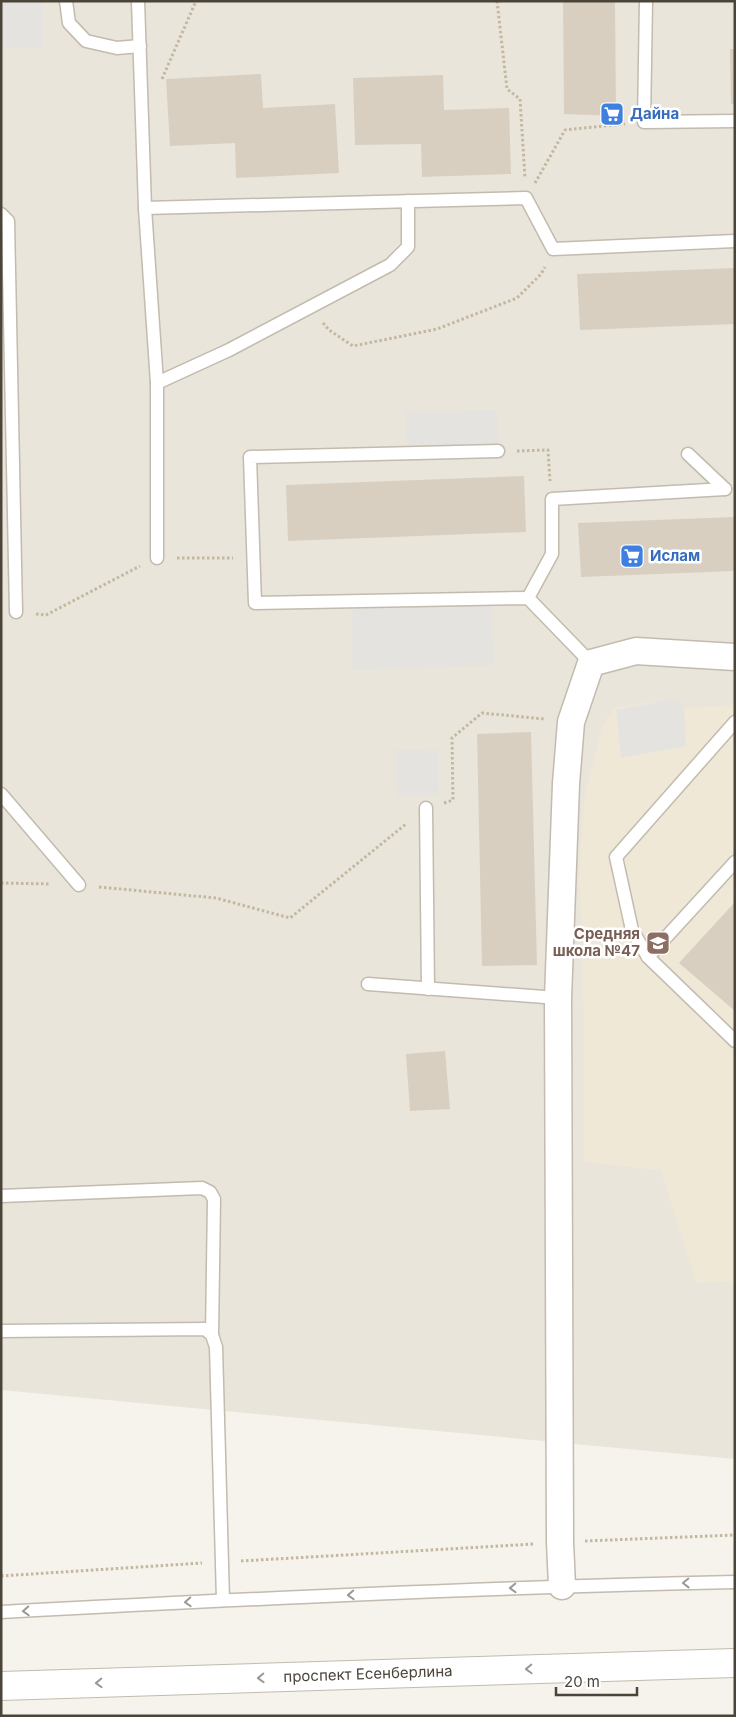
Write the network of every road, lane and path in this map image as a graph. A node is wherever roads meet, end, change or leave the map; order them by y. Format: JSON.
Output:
{"nodes":[{"id":1,"x":66,"y":1,"type":"edge"},
{"id":2,"x":138,"y":1,"type":"edge"},
{"id":3,"x":196,"y":1,"type":"edge"},
{"id":4,"x":498,"y":1,"type":"edge"},
{"id":5,"x":646,"y":1,"type":"edge"},
{"id":6,"x":140,"y":46,"type":"junction"},
{"id":7,"x":142,"y":108,"type":"junction"},
{"id":8,"x":735,"y":121,"type":"edge"},
{"id":9,"x":644,"y":122,"type":"junction"},
{"id":10,"x":526,"y":198,"type":"junction"},
{"id":11,"x":408,"y":202,"type":"junction"},
{"id":12,"x":145,"y":208,"type":"junction"},
{"id":13,"x":1,"y":214,"type":"edge"},
{"id":14,"x":735,"y":241,"type":"edge"},
{"id":15,"x":554,"y":249,"type":"junction"},
{"id":16,"x":310,"y":308,"type":"junction"},
{"id":17,"x":157,"y":383,"type":"junction"},
{"id":18,"x":498,"y":451,"type":"joint"},
{"id":19,"x":688,"y":454,"type":"dead end"},
{"id":20,"x":552,"y":499,"type":"junction"},
{"id":21,"x":158,"y":558,"type":"junction"},
{"id":22,"x":254,"y":558,"type":"junction"},
{"id":23,"x":528,"y":598,"type":"junction"},
{"id":24,"x":16,"y":612,"type":"joint"},
{"id":25,"x":735,"y":657,"type":"edge"},
{"id":26,"x":591,"y":663,"type":"junction"},
{"id":27,"x":571,"y":722,"type":"junction"},
{"id":28,"x":735,"y":722,"type":"edge"},
{"id":29,"x":1,"y":794,"type":"edge"},
{"id":30,"x":426,"y":808,"type":"junction"},
{"id":31,"x":735,"y":862,"type":"edge"},
{"id":32,"x":1,"y":882,"type":"edge"},
{"id":33,"x":79,"y":885,"type":"junction"},
{"id":34,"x":648,"y":957,"type":"junction"},
{"id":35,"x":368,"y":984,"type":"dead end"},
{"id":36,"x":428,"y":989,"type":"junction"},
{"id":37,"x":558,"y":998,"type":"junction"},
{"id":38,"x":735,"y":1042,"type":"edge"},
{"id":39,"x":1,"y":1196,"type":"edge"},
{"id":40,"x":1,"y":1331,"type":"edge"},
{"id":41,"x":212,"y":1335,"type":"junction"},
{"id":42,"x":735,"y":1535,"type":"edge"},
{"id":43,"x":560,"y":1542,"type":"junction"},
{"id":44,"x":221,"y":1562,"type":"junction"},
{"id":45,"x":1,"y":1576,"type":"edge"},
{"id":46,"x":735,"y":1582,"type":"edge"},
{"id":47,"x":562,"y":1586,"type":"junction"},
{"id":48,"x":222,"y":1600,"type":"junction"},
{"id":49,"x":1,"y":1612,"type":"edge"},
{"id":50,"x":735,"y":1662,"type":"edge"},
{"id":51,"x":1,"y":1686,"type":"edge"}],
"edges":[{"from":1,"to":6,"type":"lane"},
{"from":2,"to":6,"type":"lane"},
{"from":3,"to":7,"type":"path"},
{"from":4,"to":10,"type":"path"},
{"from":5,"to":9,"type":"lane"},
{"from":6,"to":7,"type":"lane"},
{"from":7,"to":12,"type":"lane"},
{"from":8,"to":9,"type":"lane"},
{"from":9,"to":10,"type":"path"},
{"from":10,"to":11,"type":"lane"},
{"from":10,"to":15,"type":"lane"},
{"from":11,"to":12,"type":"lane"},
{"from":11,"to":16,"type":"lane"},
{"from":12,"to":17,"type":"lane"},
{"from":13,"to":24,"type":"lane"},
{"from":14,"to":15,"type":"lane"},
{"from":15,"to":16,"type":"path"},
{"from":16,"to":17,"type":"lane"},
{"from":17,"to":21,"type":"lane"},
{"from":18,"to":20,"type":"path"},
{"from":18,"to":22,"type":"lane"},
{"from":19,"to":20,"type":"lane"},
{"from":20,"to":23,"type":"lane"},
{"from":21,"to":22,"type":"path"},
{"from":21,"to":24,"type":"path"},
{"from":22,"to":23,"type":"lane"},
{"from":23,"to":26,"type":"lane"},
{"from":25,"to":26,"type":"street"},
{"from":26,"to":27,"type":"street"},
{"from":27,"to":30,"type":"path"},
{"from":27,"to":37,"type":"street"},
{"from":28,"to":34,"type":"lane"},
{"from":29,"to":33,"type":"lane"},
{"from":30,"to":33,"type":"path"},
{"from":30,"to":36,"type":"lane"},
{"from":31,"to":34,"type":"lane"},
{"from":32,"to":33,"type":"path"},
{"from":34,"to":38,"type":"lane"},
{"from":35,"to":36,"type":"lane"},
{"from":36,"to":37,"type":"lane"},
{"from":37,"to":43,"type":"street"},
{"from":39,"to":41,"type":"lane"},
{"from":40,"to":41,"type":"lane"},
{"from":41,"to":44,"type":"lane"},
{"from":42,"to":43,"type":"path"},
{"from":43,"to":44,"type":"path"},
{"from":43,"to":47,"type":"street"},
{"from":44,"to":45,"type":"path"},
{"from":44,"to":48,"type":"lane"},
{"from":46,"to":47,"type":"lane","one_way":true},
{"from":47,"to":48,"type":"lane","one_way":true},
{"from":48,"to":49,"type":"lane","one_way":true},
{"from":50,"to":51,"type":"street","name":"проспект Есенберлина","one_way":true}]}
